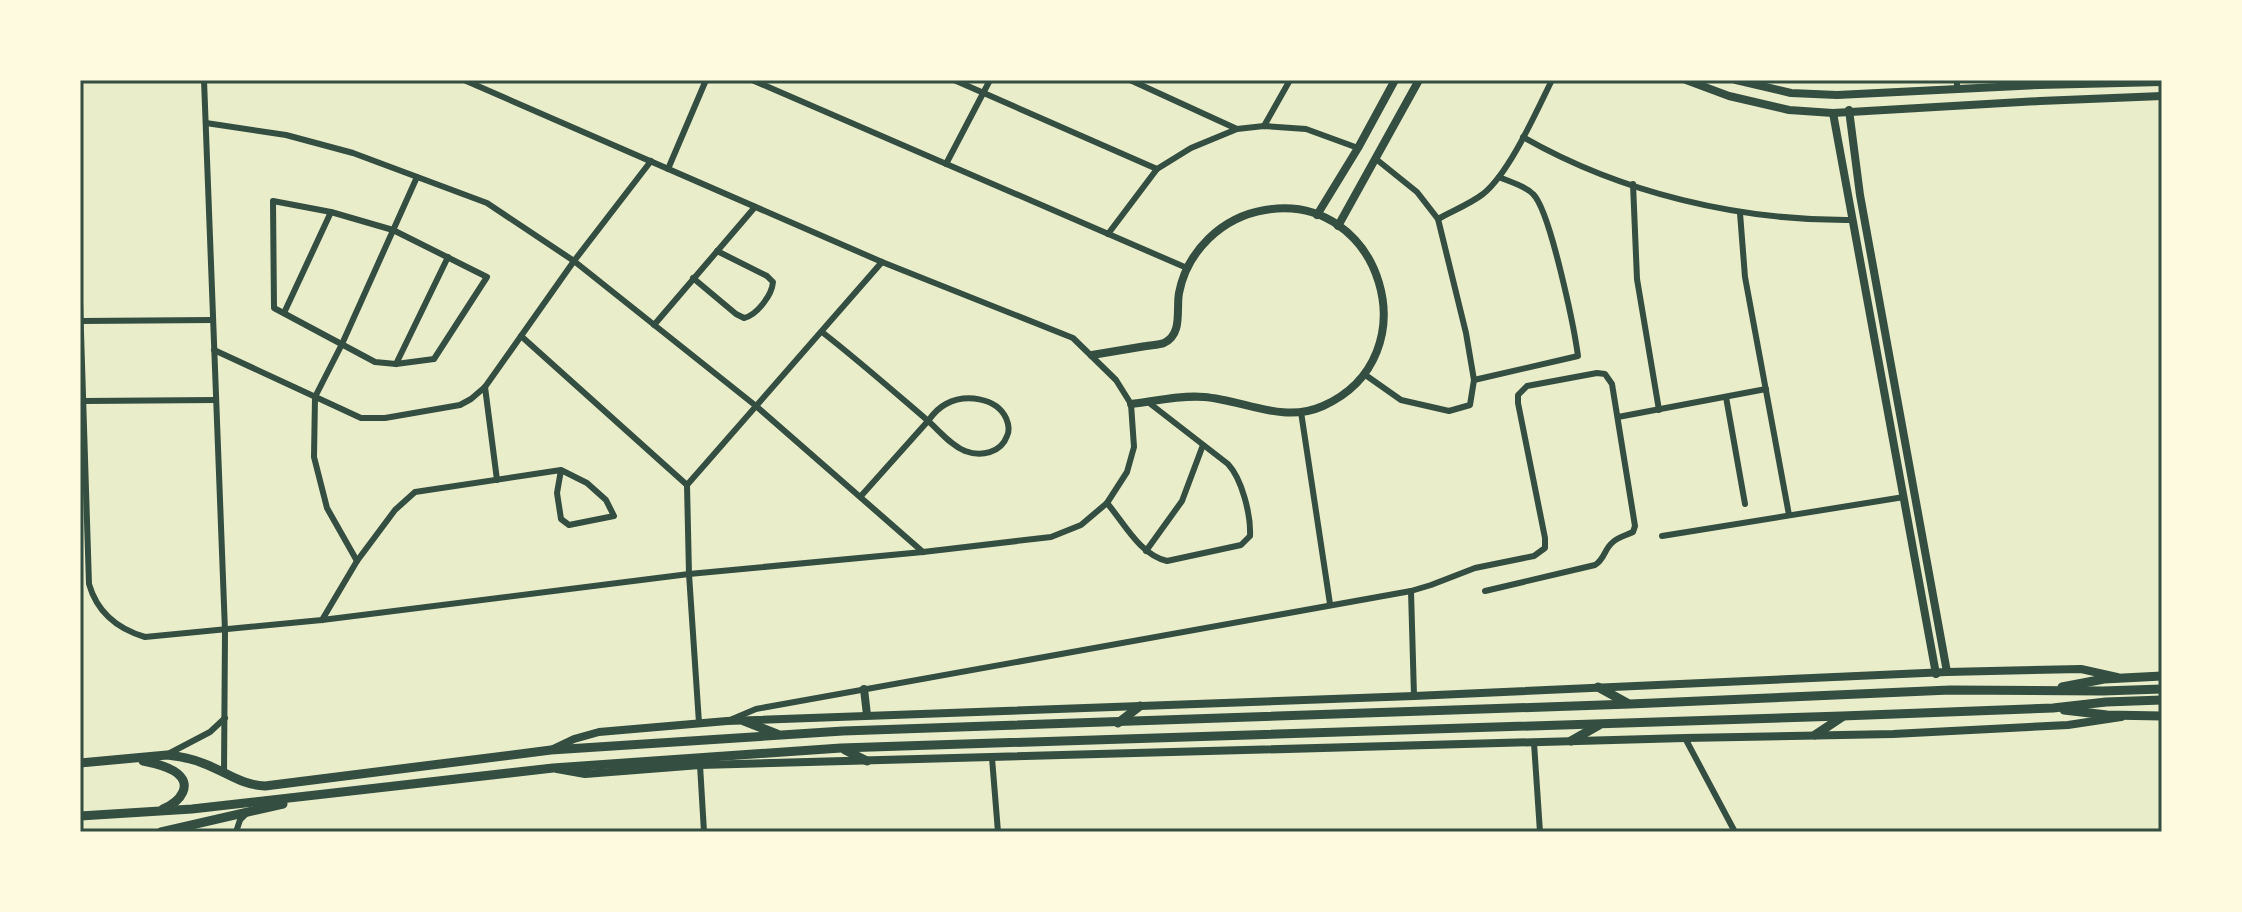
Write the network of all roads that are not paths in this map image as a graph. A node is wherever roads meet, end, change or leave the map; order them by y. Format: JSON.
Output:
{"nodes":[{"id":1,"x":464,"y":80,"type":"edge"},
{"id":2,"x":706,"y":80,"type":"edge"},
{"id":3,"x":752,"y":80,"type":"edge"},
{"id":4,"x":954,"y":80,"type":"edge"},
{"id":5,"x":990,"y":80,"type":"edge"},
{"id":6,"x":1130,"y":80,"type":"edge"},
{"id":7,"x":1290,"y":80,"type":"edge"},
{"id":8,"x":1395,"y":80,"type":"edge"},
{"id":9,"x":1419,"y":80,"type":"edge"},
{"id":10,"x":1552,"y":80,"type":"edge"},
{"id":11,"x":1686,"y":80,"type":"edge"},
{"id":12,"x":1736,"y":80,"type":"edge"},
{"id":13,"x":203,"y":81,"type":"edge"},
{"id":14,"x":2112,"y":81,"type":"edge"},
{"id":15,"x":2039,"y":82,"type":"edge"},
{"id":16,"x":2162,"y":82,"type":"edge"},
{"id":17,"x":765,"y":83,"type":"edge"},
{"id":18,"x":2089,"y":83,"type":"junction"},
{"id":19,"x":1957,"y":84,"type":"edge"},
{"id":20,"x":2068,"y":84,"type":"junction"},
{"id":21,"x":984,"y":93,"type":"junction"},
{"id":22,"x":2162,"y":96,"type":"edge"},
{"id":23,"x":2070,"y":99,"type":"junction"},
{"id":24,"x":2090,"y":99,"type":"junction"},
{"id":25,"x":1849,"y":110,"type":"junction"},
{"id":26,"x":1833,"y":113,"type":"junction"},
{"id":27,"x":206,"y":123,"type":"junction"},
{"id":28,"x":1264,"y":126,"type":"junction"},
{"id":29,"x":1237,"y":129,"type":"junction"},
{"id":30,"x":1523,"y":137,"type":"junction"},
{"id":31,"x":1358,"y":148,"type":"junction"},
{"id":32,"x":1376,"y":159,"type":"junction"},
{"id":33,"x":651,"y":161,"type":"junction"},
{"id":34,"x":946,"y":164,"type":"junction"},
{"id":35,"x":668,"y":169,"type":"junction"},
{"id":36,"x":1157,"y":169,"type":"junction"},
{"id":37,"x":417,"y":177,"type":"junction"},
{"id":38,"x":1499,"y":177,"type":"junction"},
{"id":39,"x":1858,"y":180,"type":"junction"},
{"id":40,"x":1847,"y":183,"type":"junction"},
{"id":41,"x":1633,"y":184,"type":"junction"},
{"id":42,"x":1860,"y":195,"type":"junction"},
{"id":43,"x":1849,"y":196,"type":"junction"},
{"id":44,"x":755,"y":207,"type":"junction"},
{"id":45,"x":331,"y":212,"type":"junction"},
{"id":46,"x":1740,"y":213,"type":"junction"},
{"id":47,"x":1317,"y":215,"type":"junction"},
{"id":48,"x":1438,"y":219,"type":"junction"},
{"id":49,"x":1852,"y":220,"type":"junction"},
{"id":50,"x":1338,"y":226,"type":"junction"},
{"id":51,"x":393,"y":230,"type":"junction"},
{"id":52,"x":1108,"y":234,"type":"junction"},
{"id":53,"x":717,"y":251,"type":"junction"},
{"id":54,"x":448,"y":257,"type":"junction"},
{"id":55,"x":574,"y":261,"type":"junction"},
{"id":56,"x":882,"y":262,"type":"junction"},
{"id":57,"x":1187,"y":268,"type":"junction"},
{"id":58,"x":693,"y":278,"type":"junction"},
{"id":59,"x":80,"y":301,"type":"edge"},
{"id":60,"x":284,"y":313,"type":"junction"},
{"id":61,"x":213,"y":320,"type":"junction"},
{"id":62,"x":81,"y":321,"type":"edge"},
{"id":63,"x":654,"y":325,"type":"junction"},
{"id":64,"x":822,"y":332,"type":"junction"},
{"id":65,"x":521,"y":336,"type":"junction"},
{"id":66,"x":342,"y":344,"type":"junction"},
{"id":67,"x":214,"y":350,"type":"junction"},
{"id":68,"x":1092,"y":355,"type":"junction"},
{"id":69,"x":396,"y":364,"type":"junction"},
{"id":70,"x":81,"y":368,"type":"edge"},
{"id":71,"x":1364,"y":374,"type":"junction"},
{"id":72,"x":1474,"y":380,"type":"junction"},
{"id":73,"x":485,"y":387,"type":"junction"},
{"id":74,"x":1766,"y":389,"type":"junction"},
{"id":75,"x":315,"y":397,"type":"junction"},
{"id":76,"x":1726,"y":397,"type":"junction"},
{"id":77,"x":216,"y":400,"type":"junction"},
{"id":78,"x":84,"y":401,"type":"junction"},
{"id":79,"x":1148,"y":402,"type":"junction"},
{"id":80,"x":1131,"y":404,"type":"junction"},
{"id":81,"x":756,"y":406,"type":"junction"},
{"id":82,"x":1659,"y":410,"type":"junction"},
{"id":83,"x":1301,"y":412,"type":"junction"},
{"id":84,"x":1618,"y":417,"type":"junction"},
{"id":85,"x":928,"y":421,"type":"junction"},
{"id":86,"x":1203,"y":445,"type":"junction"},
{"id":87,"x":561,"y":470,"type":"junction"},
{"id":88,"x":497,"y":480,"type":"junction"},
{"id":89,"x":687,"y":485,"type":"junction"},
{"id":90,"x":861,"y":496,"type":"junction"},
{"id":91,"x":1904,"y":497,"type":"junction"},
{"id":92,"x":1107,"y":503,"type":"junction"},
{"id":93,"x":1745,"y":504,"type":"dead end"},
{"id":94,"x":1789,"y":515,"type":"junction"},
{"id":95,"x":1662,"y":536,"type":"dead end"},
{"id":96,"x":1146,"y":551,"type":"junction"},
{"id":97,"x":923,"y":552,"type":"junction"},
{"id":98,"x":357,"y":561,"type":"junction"},
{"id":99,"x":689,"y":574,"type":"junction"},
{"id":100,"x":1411,"y":591,"type":"junction"},
{"id":101,"x":1485,"y":591,"type":"dead end"},
{"id":102,"x":1330,"y":604,"type":"junction"},
{"id":103,"x":322,"y":620,"type":"junction"},
{"id":104,"x":225,"y":631,"type":"junction"},
{"id":105,"x":1947,"y":672,"type":"junction"},
{"id":106,"x":1936,"y":674,"type":"junction"},
{"id":107,"x":2162,"y":676,"type":"edge"},
{"id":108,"x":2122,"y":678,"type":"junction"},
{"id":109,"x":1598,"y":687,"type":"junction"},
{"id":110,"x":864,"y":689,"type":"junction"},
{"id":111,"x":2050,"y":689,"type":"junction"},
{"id":112,"x":2162,"y":689,"type":"edge"},
{"id":113,"x":1414,"y":696,"type":"junction"},
{"id":114,"x":2162,"y":700,"type":"edge"},
{"id":115,"x":1630,"y":704,"type":"junction"},
{"id":116,"x":1140,"y":706,"type":"junction"},
{"id":117,"x":2053,"y":708,"type":"junction"},
{"id":118,"x":867,"y":715,"type":"junction"},
{"id":119,"x":1842,"y":716,"type":"junction"},
{"id":120,"x":2126,"y":716,"type":"junction"},
{"id":121,"x":2162,"y":716,"type":"edge"},
{"id":122,"x":225,"y":718,"type":"junction"},
{"id":123,"x":727,"y":721,"type":"junction"},
{"id":124,"x":744,"y":721,"type":"junction"},
{"id":125,"x":699,"y":723,"type":"junction"},
{"id":126,"x":1118,"y":723,"type":"junction"},
{"id":127,"x":1602,"y":723,"type":"junction"},
{"id":128,"x":780,"y":735,"type":"junction"},
{"id":129,"x":1815,"y":735,"type":"junction"},
{"id":130,"x":1685,"y":738,"type":"junction"},
{"id":131,"x":1116,"y":739,"type":"junction"},
{"id":132,"x":1571,"y":741,"type":"junction"},
{"id":133,"x":1534,"y":743,"type":"junction"},
{"id":134,"x":841,"y":748,"type":"junction"},
{"id":135,"x":551,"y":750,"type":"junction"},
{"id":136,"x":1117,"y":753,"type":"junction"},
{"id":137,"x":167,"y":755,"type":"junction"},
{"id":138,"x":992,"y":758,"type":"junction"},
{"id":139,"x":122,"y":760,"type":"junction"},
{"id":140,"x":867,"y":761,"type":"junction"},
{"id":141,"x":80,"y":763,"type":"edge"},
{"id":142,"x":700,"y":765,"type":"junction"},
{"id":143,"x":553,"y":768,"type":"junction"},
{"id":144,"x":224,"y":774,"type":"junction"},
{"id":145,"x":327,"y":794,"type":"junction"},
{"id":146,"x":254,"y":811,"type":"junction"},
{"id":147,"x":144,"y":813,"type":"junction"},
{"id":148,"x":80,"y":818,"type":"edge"},
{"id":149,"x":161,"y":832,"type":"edge"},
{"id":150,"x":236,"y":832,"type":"edge"},
{"id":151,"x":704,"y":832,"type":"edge"},
{"id":152,"x":998,"y":832,"type":"edge"},
{"id":153,"x":1540,"y":832,"type":"edge"},
{"id":154,"x":1735,"y":832,"type":"edge"}],
"edges":[{"from":1,"to":33,"type":"street"},
{"from":2,"to":35,"type":"street"},
{"from":3,"to":17,"type":"street"},
{"from":4,"to":21,"type":"street"},
{"from":5,"to":21,"type":"street"},
{"from":6,"to":29,"type":"street"},
{"from":7,"to":28,"type":"street"},
{"from":8,"to":31,"type":"main road"},
{"from":9,"to":32,"type":"main road"},
{"from":10,"to":30,"type":"street"},
{"from":11,"to":26,"type":"main road"},
{"from":12,"to":19,"type":"main road"},
{"from":13,"to":27,"type":"street"},
{"from":14,"to":16,"type":"main road"},
{"from":14,"to":18,"type":"main road"},
{"from":15,"to":19,"type":"main road"},
{"from":15,"to":20,"type":"main road"},
{"from":17,"to":34,"type":"street"},
{"from":18,"to":20,"type":"main road"},
{"from":18,"to":24,"type":"main road"},
{"from":20,"to":23,"type":"main road"},
{"from":21,"to":34,"type":"street"},
{"from":21,"to":36,"type":"street"},
{"from":22,"to":24,"type":"main road"},
{"from":23,"to":24,"type":"main road"},
{"from":23,"to":25,"type":"main road"},
{"from":25,"to":26,"type":"main road"},
{"from":25,"to":39,"type":"main road"},
{"from":26,"to":40,"type":"main road"},
{"from":27,"to":37,"type":"street"},
{"from":27,"to":61,"type":"street"},
{"from":28,"to":29,"type":"street"},
{"from":28,"to":31,"type":"street"},
{"from":29,"to":36,"type":"street"},
{"from":30,"to":38,"type":"street"},
{"from":30,"to":41,"type":"street"},
{"from":31,"to":47,"type":"main road"},
{"from":32,"to":48,"type":"street"},
{"from":32,"to":50,"type":"main road"},
{"from":33,"to":35,"type":"street"},
{"from":33,"to":55,"type":"street"},
{"from":34,"to":52,"type":"street"},
{"from":35,"to":44,"type":"street"},
{"from":36,"to":52,"type":"street"},
{"from":37,"to":51,"type":"street"},
{"from":37,"to":55,"type":"street"},
{"from":38,"to":48,"type":"street"},
{"from":38,"to":72,"type":"street"},
{"from":39,"to":40,"type":"main road"},
{"from":39,"to":42,"type":"main road"},
{"from":40,"to":43,"type":"main road"},
{"from":41,"to":46,"type":"street"},
{"from":41,"to":82,"type":"street"},
{"from":42,"to":43,"type":"main road"},
{"from":42,"to":105,"type":"main road"},
{"from":43,"to":49,"type":"main road"},
{"from":44,"to":53,"type":"street"},
{"from":44,"to":56,"type":"street"},
{"from":45,"to":51,"type":"street"},
{"from":45,"to":60,"type":"street"},
{"from":45,"to":60,"type":"street"},
{"from":46,"to":49,"type":"street"},
{"from":46,"to":74,"type":"street"},
{"from":47,"to":50,"type":"main road"},
{"from":47,"to":57,"type":"main road"},
{"from":48,"to":72,"type":"street"},
{"from":49,"to":91,"type":"main road"},
{"from":50,"to":71,"type":"main road"},
{"from":51,"to":54,"type":"street"},
{"from":51,"to":66,"type":"street"},
{"from":52,"to":57,"type":"street"},
{"from":53,"to":58,"type":"street"},
{"from":53,"to":58,"type":"street"},
{"from":54,"to":69,"type":"street"},
{"from":54,"to":69,"type":"street"},
{"from":55,"to":63,"type":"street"},
{"from":55,"to":65,"type":"street"},
{"from":56,"to":64,"type":"street"},
{"from":56,"to":68,"type":"street"},
{"from":57,"to":68,"type":"main road"},
{"from":58,"to":63,"type":"street"},
{"from":59,"to":62,"type":"street"},
{"from":60,"to":66,"type":"street"},
{"from":61,"to":62,"type":"street"},
{"from":61,"to":67,"type":"street"},
{"from":62,"to":70,"type":"street"},
{"from":63,"to":81,"type":"street"},
{"from":64,"to":81,"type":"street"},
{"from":64,"to":85,"type":"street"},
{"from":65,"to":73,"type":"street"},
{"from":65,"to":89,"type":"street"},
{"from":66,"to":69,"type":"street"},
{"from":66,"to":75,"type":"street"},
{"from":67,"to":75,"type":"street"},
{"from":67,"to":77,"type":"street"},
{"from":68,"to":80,"type":"street"},
{"from":70,"to":78,"type":"street"},
{"from":71,"to":72,"type":"street"},
{"from":71,"to":83,"type":"main road"},
{"from":73,"to":75,"type":"street"},
{"from":73,"to":88,"type":"street"},
{"from":74,"to":76,"type":"street"},
{"from":74,"to":94,"type":"street"},
{"from":75,"to":98,"type":"street"},
{"from":76,"to":82,"type":"street"},
{"from":76,"to":93,"type":"street"},
{"from":77,"to":78,"type":"street"},
{"from":77,"to":104,"type":"street"},
{"from":78,"to":104,"type":"street"},
{"from":79,"to":80,"type":"main road"},
{"from":79,"to":83,"type":"main road"},
{"from":79,"to":86,"type":"street"},
{"from":80,"to":92,"type":"street"},
{"from":81,"to":89,"type":"street"},
{"from":81,"to":90,"type":"street"},
{"from":82,"to":84,"type":"street"},
{"from":83,"to":102,"type":"street"},
{"from":84,"to":100,"type":"street"},
{"from":84,"to":101,"type":"street"},
{"from":85,"to":85,"type":"street"},
{"from":85,"to":90,"type":"street"},
{"from":86,"to":96,"type":"street"},
{"from":86,"to":96,"type":"street"},
{"from":87,"to":87,"type":"street"},
{"from":87,"to":88,"type":"street"},
{"from":88,"to":98,"type":"street"},
{"from":89,"to":99,"type":"street"},
{"from":90,"to":97,"type":"street"},
{"from":91,"to":94,"type":"street"},
{"from":91,"to":106,"type":"main road"},
{"from":92,"to":96,"type":"street"},
{"from":92,"to":97,"type":"street"},
{"from":94,"to":95,"type":"street"},
{"from":97,"to":99,"type":"street"},
{"from":98,"to":103,"type":"street"},
{"from":99,"to":103,"type":"street"},
{"from":99,"to":125,"type":"street"},
{"from":100,"to":102,"type":"street"},
{"from":100,"to":113,"type":"street"},
{"from":102,"to":110,"type":"street"},
{"from":103,"to":104,"type":"street"},
{"from":104,"to":122,"type":"street"},
{"from":105,"to":106,"type":"main road"},
{"from":105,"to":108,"type":"main road"},
{"from":106,"to":109,"type":"main road"},
{"from":107,"to":108,"type":"highway"},
{"from":108,"to":111,"type":"highway"},
{"from":109,"to":113,"type":"main road"},
{"from":109,"to":115,"type":"highway"},
{"from":110,"to":118,"type":"main road"},
{"from":110,"to":123,"type":"street"},
{"from":111,"to":112,"type":"highway"},
{"from":111,"to":115,"type":"highway"},
{"from":113,"to":116,"type":"main road"},
{"from":114,"to":117,"type":"highway"},
{"from":115,"to":126,"type":"highway"},
{"from":116,"to":118,"type":"main road"},
{"from":116,"to":126,"type":"highway"},
{"from":117,"to":119,"type":"highway"},
{"from":117,"to":120,"type":"highway"},
{"from":118,"to":124,"type":"main road"},
{"from":119,"to":127,"type":"highway"},
{"from":119,"to":129,"type":"highway"},
{"from":120,"to":121,"type":"highway"},
{"from":120,"to":129,"type":"main road"},
{"from":122,"to":137,"type":"street"},
{"from":122,"to":144,"type":"street"},
{"from":123,"to":124,"type":"main road"},
{"from":123,"to":125,"type":"main road"},
{"from":124,"to":128,"type":"highway"},
{"from":125,"to":135,"type":"main road"},
{"from":126,"to":128,"type":"highway"},
{"from":127,"to":131,"type":"highway"},
{"from":127,"to":132,"type":"highway"},
{"from":128,"to":135,"type":"highway"},
{"from":129,"to":130,"type":"main road"},
{"from":130,"to":132,"type":"main road"},
{"from":130,"to":154,"type":"street"},
{"from":131,"to":134,"type":"highway"},
{"from":131,"to":136,"type":"highway"},
{"from":132,"to":133,"type":"main road"},
{"from":133,"to":136,"type":"main road"},
{"from":133,"to":153,"type":"street"},
{"from":134,"to":140,"type":"highway"},
{"from":134,"to":143,"type":"highway"},
{"from":135,"to":144,"type":"highway"},
{"from":136,"to":138,"type":"main road"},
{"from":137,"to":139,"type":"highway"},
{"from":137,"to":144,"type":"highway"},
{"from":138,"to":140,"type":"main road"},
{"from":138,"to":152,"type":"street"},
{"from":139,"to":141,"type":"highway"},
{"from":139,"to":147,"type":"highway"},
{"from":140,"to":142,"type":"main road"},
{"from":142,"to":143,"type":"main road"},
{"from":142,"to":151,"type":"street"},
{"from":143,"to":145,"type":"highway"},
{"from":145,"to":146,"type":"highway"},
{"from":145,"to":147,"type":"highway"},
{"from":146,"to":149,"type":"highway"},
{"from":146,"to":150,"type":"street"},
{"from":147,"to":148,"type":"highway"}]}
